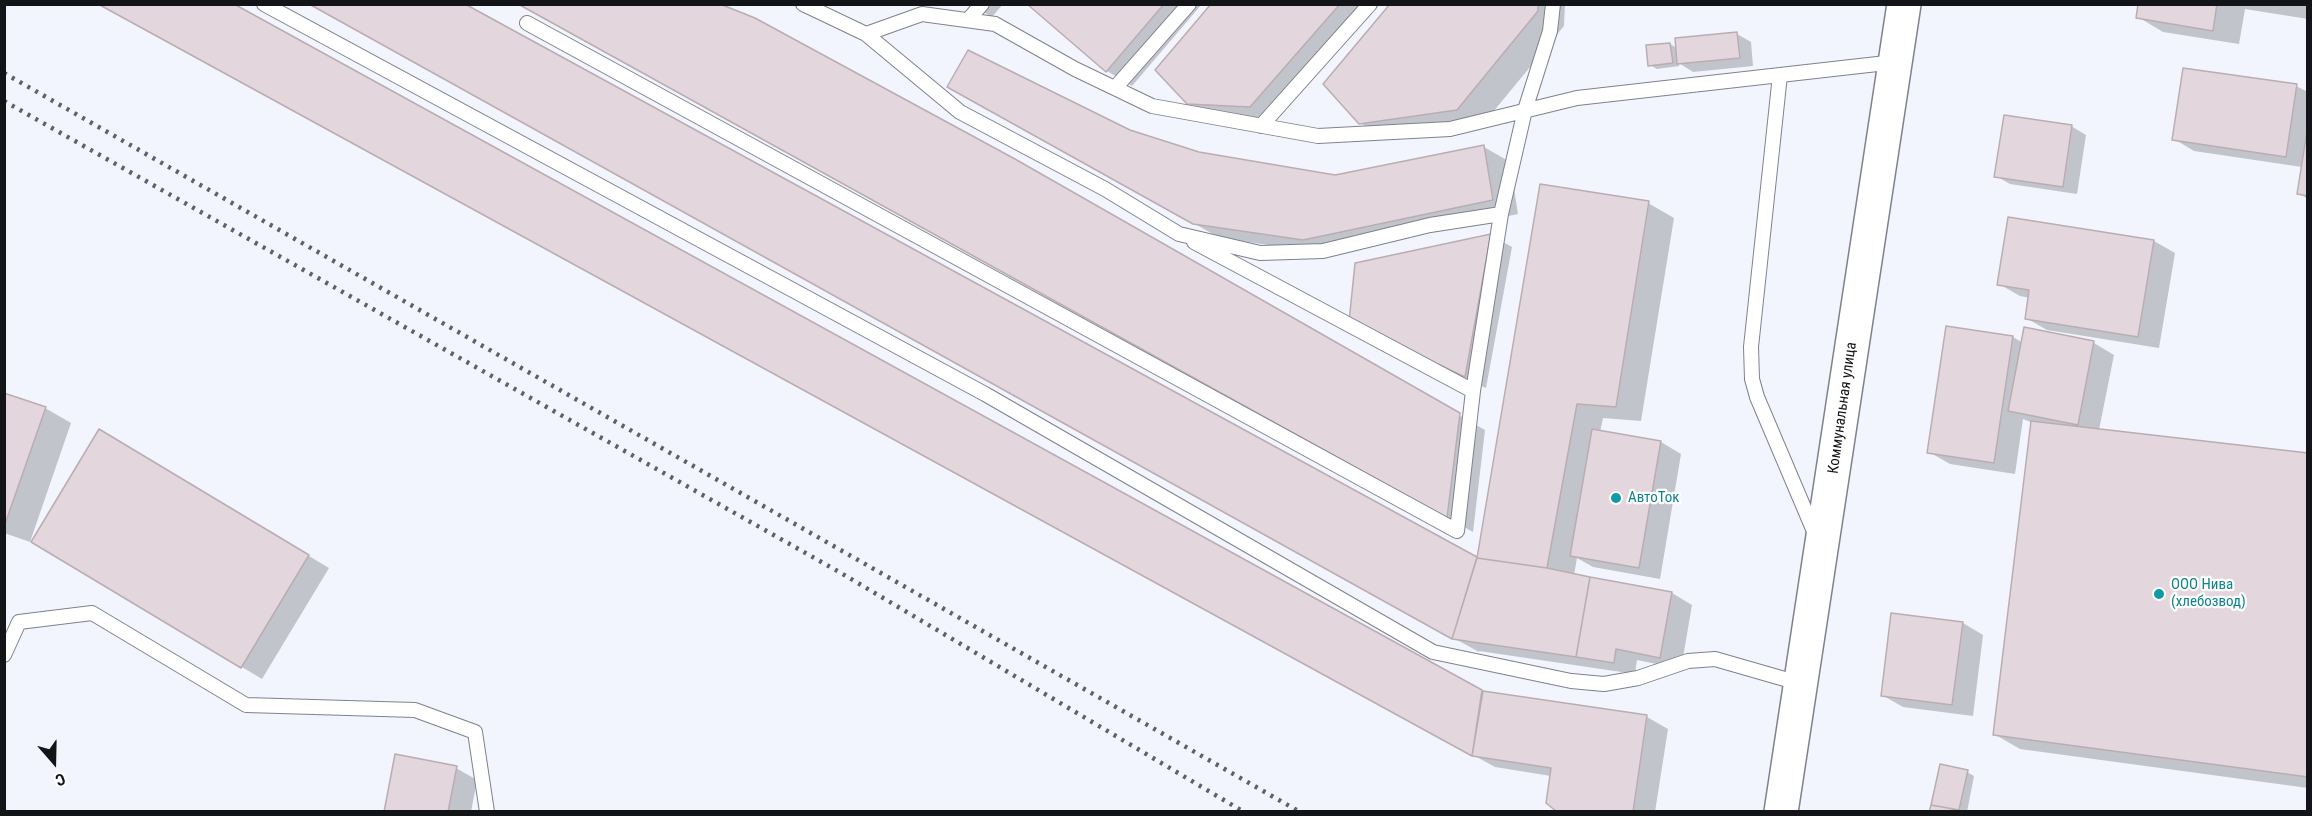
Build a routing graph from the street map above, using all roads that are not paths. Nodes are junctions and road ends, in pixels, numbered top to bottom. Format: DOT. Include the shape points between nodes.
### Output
graph roads {
  1 [pos="264,4"];
  2 [pos="803,4"];
  3 [pos="982,4"];
  4 [pos="1189,4"];
  5 [pos="1370,4"];
  6 [pos="1553,4"];
  7 [pos="1904,4"];
  8 [pos="920,9"];
  9 [pos="968,20"];
  10 [pos="527,23"];
  11 [pos="866,34"];
  12 [pos="1894,62"];
  13 [pos="1780,75"];
  14 [pos="1115,88"];
  15 [pos="1525,110"];
  16 [pos="1261,126"];
  17 [pos="1501,214"];
  18 [pos="1179,234"];
  19 [pos="1473,392"];
  20 [pos="1822,549"];
  21 [pos="4,655"];
  22 [pos="1802,684"];
  23 [pos="487,812"];
  24 [pos="1781,812"];
  1 -- 22 [label="lane" via="985,394 1433,652 1571,681 1604,684 1638,678 1688,661 1715,658"];
  2 -- 11 [label="lane"];
  3 -- 9 [label="lane"];
  4 -- 14 [label="lane"];
  5 -- 16 [label="lane"];
  6 -- 15 [label="lane" via="1550,31"];
  7 -- 12 [label="street, Коммунальная улица"];
  8 -- 9 [label="lane"];
  8 -- 11 [label="lane"];
  9 -- 14 [label="lane" via="995,24"];
  10 -- 19 [label="lane" via="1457,531"];
  11 -- 18 [label="lane" via="960,112 1105,189"];
  12 -- 13 [label="lane"];
  12 -- 20 [label="street, Коммунальная улица"];
  13 -- 15 [label="lane" via="1577,98"];
  13 -- 20 [label="lane" via="1750,347 1752,379"];
  14 -- 16 [label="lane" via="1152,106"];
  15 -- 16 [label="lane" via="1450,129 1318,136"];
  15 -- 17 [label="lane"];
  17 -- 18 [label="lane" via="1430,225 1323,251 1260,252"];
  17 -- 19 [label="lane"];
  18 -- 19 [label="lane"];
  20 -- 22 [label="street, Коммунальная улица"];
  21 -- 23 [label="lane" via="19,622 92,613 246,705 415,710 475,732"];
  22 -- 24 [label="street, Коммунальная улица"];
}
